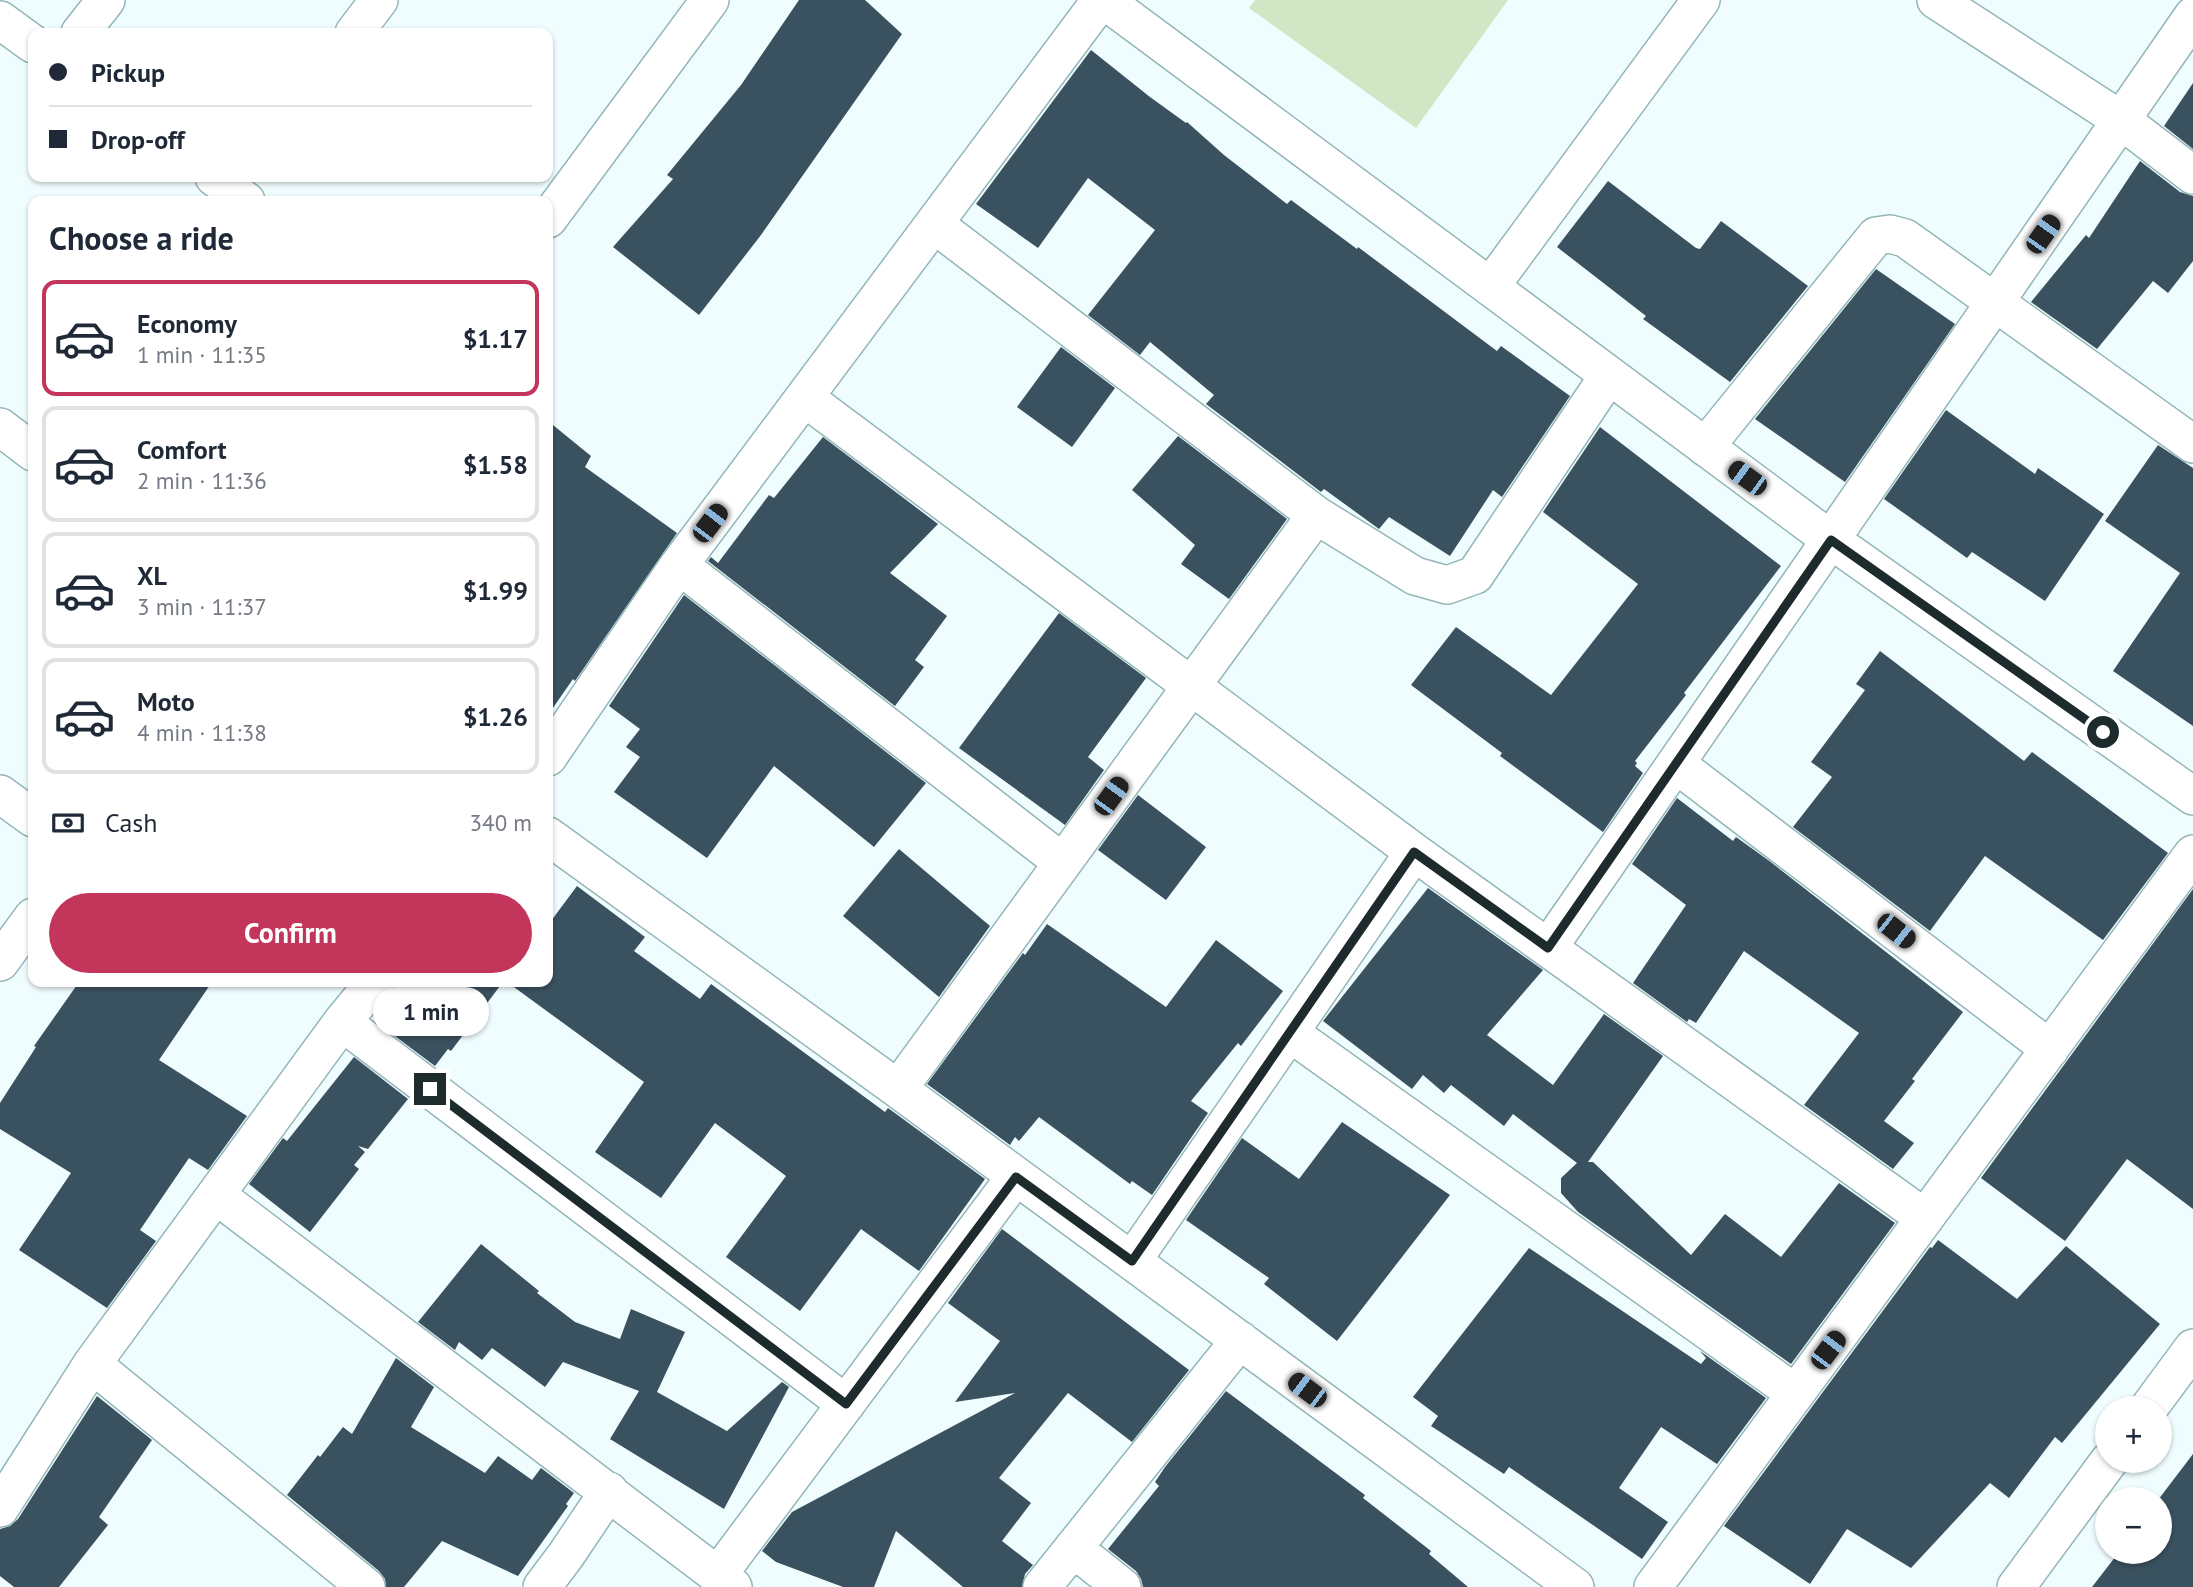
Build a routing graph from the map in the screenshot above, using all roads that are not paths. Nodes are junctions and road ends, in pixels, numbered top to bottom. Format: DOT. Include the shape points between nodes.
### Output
graph roads {
  1 [pos="106,0"];
  2 [pos="379,0"];
  3 [pos="710,0"];
  4 [pos="1103,0"];
  5 [pos="1701,0"];
  6 [pos="1936,0"];
  7 [pos="2193,16"];
  8 [pos="0,20"];
  9 [pos="84,28"];
  10 [pos="358,28"];
  11 [pos="28,40"];
  12 [pos="2121,120"];
  13 [pos="2193,175"];
  14 [pos="553,212"];
  15 [pos="934,224"];
  16 [pos="1490,287"];
  17 [pos="1996,302"];
  18 [pos="1609,375"];
  19 [pos="805,398"];
  20 [pos="0,427"];
  21 [pos="2193,444"];
  22 [pos="1705,447"];
  23 [pos="28,448"];
  24 [pos="1316,515"];
  25 [pos="1831,540"];
  26 [pos="679,565"];
  27 [pos="1192,686"];
  28 [pos="553,750"];
  29 [pos="1676,764"];
  30 [pos="0,794"];
  31 [pos="2193,796"];
  32 [pos="28,814"];
  33 [pos="553,840"];
  34 [pos="1414,852"];
  35 [pos="2193,854"];
  36 [pos="1062,863"];
  37 [pos="28,924"];
  38 [pos="1548,948"];
  39 [pos="0,962"];
  40 [pos="371,987"];
  41 [pos="342,1022"];
  42 [pos="1290,1033"];
  43 [pos="2050,1049"];
  44 [pos="898,1089"];
  45 [pos="1016,1177"];
  46 [pos="216,1195"];
  47 [pos="1925,1218"];
  48 [pos="1132,1261"];
  49 [pos="1240,1340"];
  50 [pos="2193,1348"];
  51 [pos="92,1364"];
  52 [pos="1796,1393"];
  53 [pos="2158,1396"];
  54 [pos="846,1404"];
  55 [pos="2100,1473"];
  56 [pos="609,1491"];
  57 [pos="0,1508"];
  58 [pos="1073,1548"];
  59 [pos="726,1581"];
  60 [pos="366,1587"];
  61 [pos="541,1587"];
  62 [pos="1042,1587"];
  63 [pos="1122,1587"];
  64 [pos="1575,1587"];
  65 [pos="1653,1587"];
  66 [pos="2016,1587"];
  1 -- 9 [label="street"];
  2 -- 10 [label="street"];
  3 -- 14 [label="street"];
  4 -- 15 [label="street"];
  4 -- 16 [label="street"];
  5 -- 16 [label="street"];
  6 -- 12 [label="street"];
  7 -- 12 [label="street"];
  8 -- 11 [label="street"];
  12 -- 13 [label="street"];
  12 -- 17 [label="street"];
  15 -- 19 [label="street"];
  15 -- 24 [label="street"];
  16 -- 18 [label="street"];
  17 -- 21 [label="street"];
  17 -- 22 [label="street" via="1905,238 1876,236"];
  17 -- 25 [label="street"];
  18 -- 22 [label="street"];
  18 -- 24 [label="street" via="1475,575 1447,585 1415,576"];
  19 -- 26 [label="street"];
  19 -- 27 [label="street"];
  20 -- 23 [label="street"];
  22 -- 25 [label="street"];
  24 -- 27 [label="street"];
  25 -- 29 [label="street"];
  25 -- 31 [label="street"];
  26 -- 28 [label="street"];
  26 -- 36 [label="street"];
  27 -- 34 [label="street"];
  27 -- 36 [label="street"];
  29 -- 38 [label="street"];
  29 -- 43 [label="street"];
  30 -- 32 [label="street"];
  33 -- 44 [label="street"];
  34 -- 38 [label="street"];
  34 -- 42 [label="street"];
  35 -- 43 [label="street"];
  36 -- 44 [label="street"];
  37 -- 39 [label="street"];
  38 -- 47 [label="street"];
  40 -- 41 [label="street"];
  41 -- 46 [label="street"];
  41 -- 54 [label="street"];
  42 -- 48 [label="street"];
  42 -- 52 [label="street"];
  43 -- 47 [label="street"];
  44 -- 45 [label="street"];
  45 -- 48 [label="street"];
  45 -- 54 [label="street"];
  46 -- 51 [label="street"];
  46 -- 56 [label="street"];
  47 -- 52 [label="street"];
  48 -- 49 [label="street"];
  49 -- 58 [label="street"];
  49 -- 64 [label="street"];
  50 -- 53 [label="street"];
  51 -- 57 [label="street"];
  51 -- 60 [label="street"];
  52 -- 65 [label="street"];
  54 -- 59 [label="street"];
  55 -- 66 [label="street"];
  56 -- 59 [label="street"];
  56 -- 61 [label="street"];
  58 -- 62 [label="street"];
  58 -- 63 [label="street"];
}
